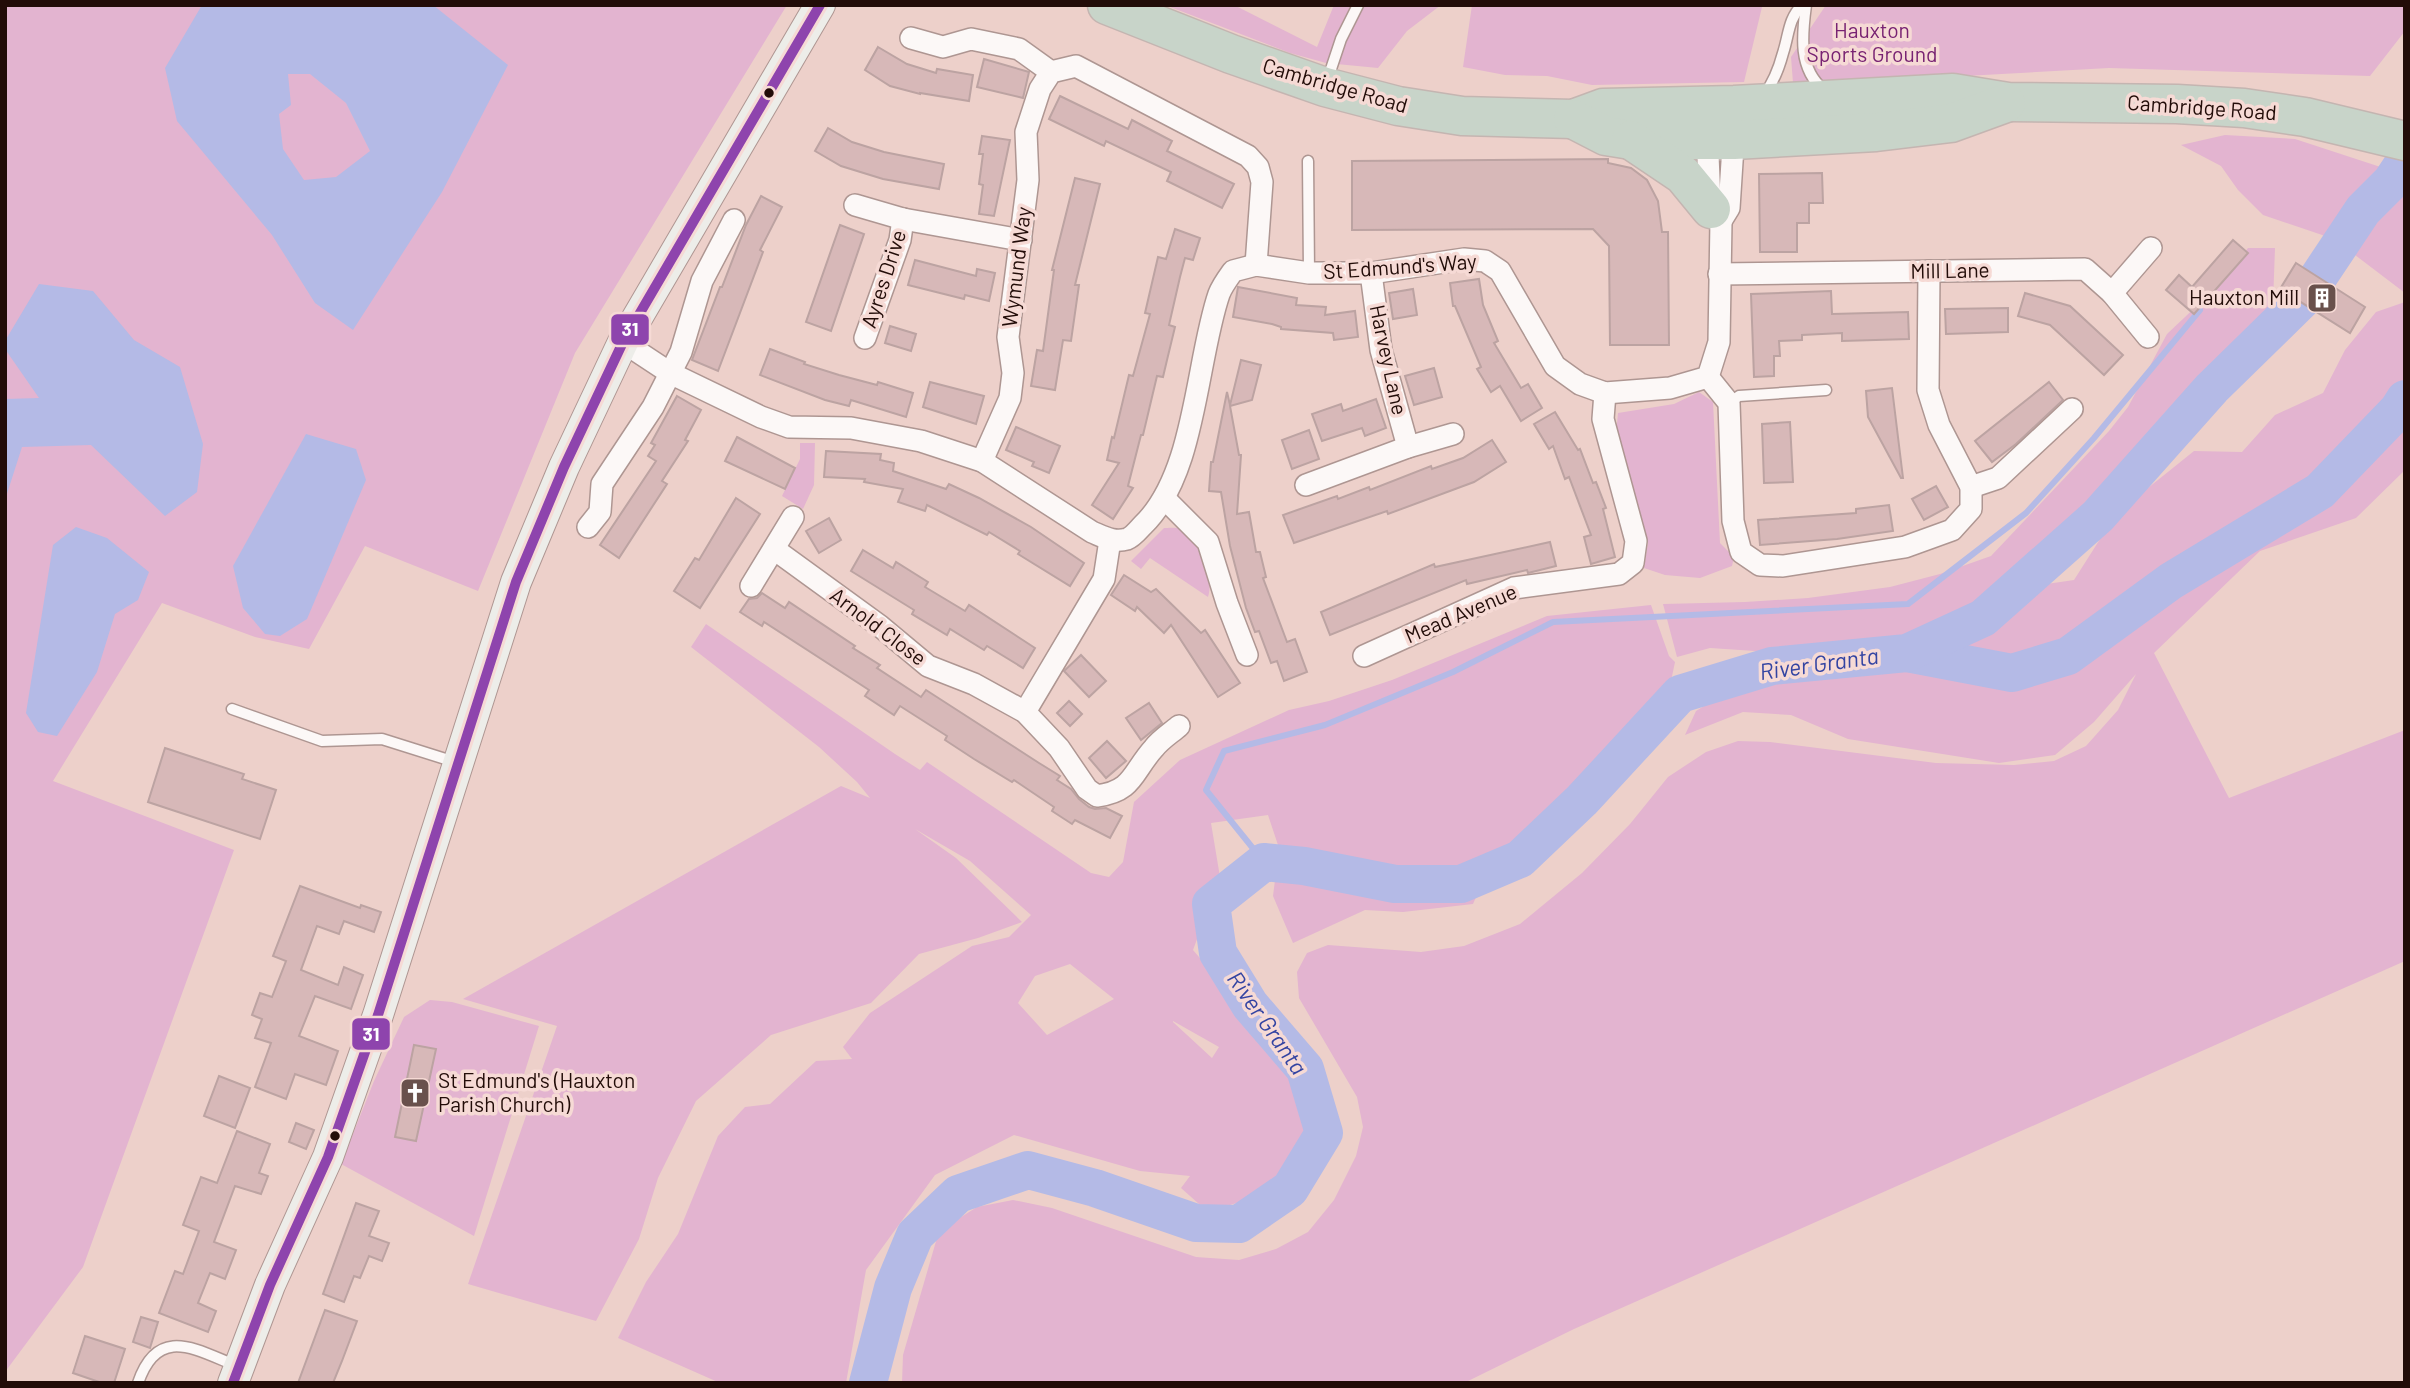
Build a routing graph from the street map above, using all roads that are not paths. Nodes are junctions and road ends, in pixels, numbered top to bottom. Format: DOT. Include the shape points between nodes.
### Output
graph roads {
  1 [pos="820,5"];
  2 [pos="1107,5"];
  3 [pos="1357,5"];
  4 [pos="1804,5"];
  5 [pos="911,37"];
  6 [pos="1051,72"];
  7 [pos="1325,87"];
  8 [pos="1837,100"];
  9 [pos="2008,102"];
  10 [pos="1573,119"];
  11 [pos="1728,119"];
  12 [pos="1631,140"];
  13 [pos="2400,140"];
  14 [pos="1308,161"];
  15 [pos="855,205"];
  16 [pos="1716,215"];
  17 [pos="903,219"];
  18 [pos="734,220"];
  19 [pos="1021,240"];
  20 [pos="2151,248"];
  21 [pos="1256,265"];
  22 [pos="1929,271"];
  23 [pos="1309,273"];
  24 [pos="1371,273"];
  25 [pos="1719,274"];
  26 [pos="2112,293"];
  27 [pos="2148,337"];
  28 [pos="865,338"];
  29 [pos="622,342"];
  30 [pos="670,373"];
  31 [pos="1708,377"];
  32 [pos="1826,390"];
  33 [pos="1605,393"];
  34 [pos="1729,403"];
  35 [pos="2072,409"];
  36 [pos="1453,434"];
  37 [pos="1408,447"];
  38 [pos="982,461"];
  39 [pos="1306,485"];
  40 [pos="1971,487"];
  41 [pos="1164,498"];
  42 [pos="793,517"];
  43 [pos="589,527"];
  44 [pos="1110,540"];
  45 [pos="774,549"];
  46 [pos="751,586"];
  47 [pos="1247,655"];
  48 [pos="1364,656"];
  49 [pos="232,709"];
  50 [pos="1025,712"];
  51 [pos="1179,726"];
  52 [pos="458,763"];
  53 [pos="236,1375"];
  54 [pos="138,1383"];
  1 -- 29 [label="street"];
  2 -- 7 [label="highway, Cambridge Road"];
  3 -- 7 [label="lane"];
  4 -- 8 [label="lane" via="1802,44 1807,66 1820,87"];
  4 -- 11 [label="lane" via="1793,15 1773,80"];
  5 -- 6 [label="street" via="943,47 971,39 1019,49"];
  6 -- 19 [label="street, Wymund Way" via="1040,89 1026,132 1028,180"];
  6 -- 21 [label="street" via="1076,66 1248,156 1258,167 1262,182"];
  7 -- 10 [label="highway, Cambridge Road" via="1462,116"];
  8 -- 9 [label="highway, Cambridge Road" via="1953,93"];
  8 -- 11 [label="highway, Cambridge Road"];
  9 -- 11 [label="highway, Cambridge Road" via="1951,123 1876,132"];
  9 -- 13 [label="highway, Cambridge Road" via="2244,108"];
  10 -- 11 [label="highway, Cambridge Road" via="1603,108"];
  10 -- 12 [label="highway, Cambridge Road" via="1606,136"];
  11 -- 12 [label="highway, Cambridge Road"];
  11 -- 16 [label="street" via="1729,208"];
  12 -- 16 [label="highway" via="1683,175"];
  14 -- 23 [label="lane"];
  15 -- 17 [label="street, Ayres Drive"];
  16 -- 25 [label="street"];
  17 -- 19 [label="street, Ayres Drive"];
  17 -- 28 [label="street, Ayres Drive" via="900,240"];
  18 -- 30 [label="street" via="702,281"];
  19 -- 38 [label="street, Wymund Way" via="1010,301 1010,398"];
  20 -- 26 [label="street"];
  21 -- 23 [label="street, St Edmund's Way"];
  21 -- 41 [label="street" via="1233,271 1220,292 1190,425"];
  22 -- 25 [label="street, Mill Lane"];
  22 -- 26 [label="street, Mill Lane" via="2085,269"];
  22 -- 40 [label="street" via="1928,390 1939,425"];
  23 -- 24 [label="street, St Edmund's Way"];
  24 -- 33 [label="street, St Edmund's Way" via="1464,259 1485,261 1500,271 1555,366 1580,384"];
  24 -- 37 [label="street, Harvey Lane" via="1381,351"];
  25 -- 31 [label="street" via="1719,342"];
  26 -- 27 [label="street, Mill Lane"];
  29 -- 30 [label="street"];
  29 -- 52 [label="street" via="516,582"];
  30 -- 38 [label="street" via="789,426 863,430 921,441"];
  30 -- 43 [label="street" via="602,484 600,512"];
  31 -- 33 [label="street, St Edmund's Way" via="1670,388"];
  31 -- 34 [label="street"];
  32 -- 34 [label="lane" via="1740,396"];
  33 -- 48 [label="street, Mead Avenue" via="1603,419 1636,541 1633,563 1619,574 1514,588"];
  34 -- 40 [label="street" via="1733,521 1741,552 1760,565 1783,566 1905,547 1952,530 1971,509"];
  35 -- 40 [label="street" via="1998,478"];
  36 -- 37 [label="street"];
  37 -- 39 [label="street"];
  38 -- 44 [label="street"];
  41 -- 44 [label="street" via="1129,538"];
  41 -- 47 [label="street" via="1208,542"];
  42 -- 45 [label="street"];
  44 -- 50 [label="street" via="1104,579"];
  45 -- 46 [label="street"];
  45 -- 50 [label="street, Arnold Close" via="928,666"];
  49 -- 52 [label="lane" via="322,741 382,739"];
  50 -- 51 [label="street, Arnold Close" via="1097,796 1125,787 1154,747"];
  52 -- 53 [label="street" via="328,1157 270,1285"];
  53 -- 54 [label="lane" via="185,1346 173,1345 151,1357"];
}
